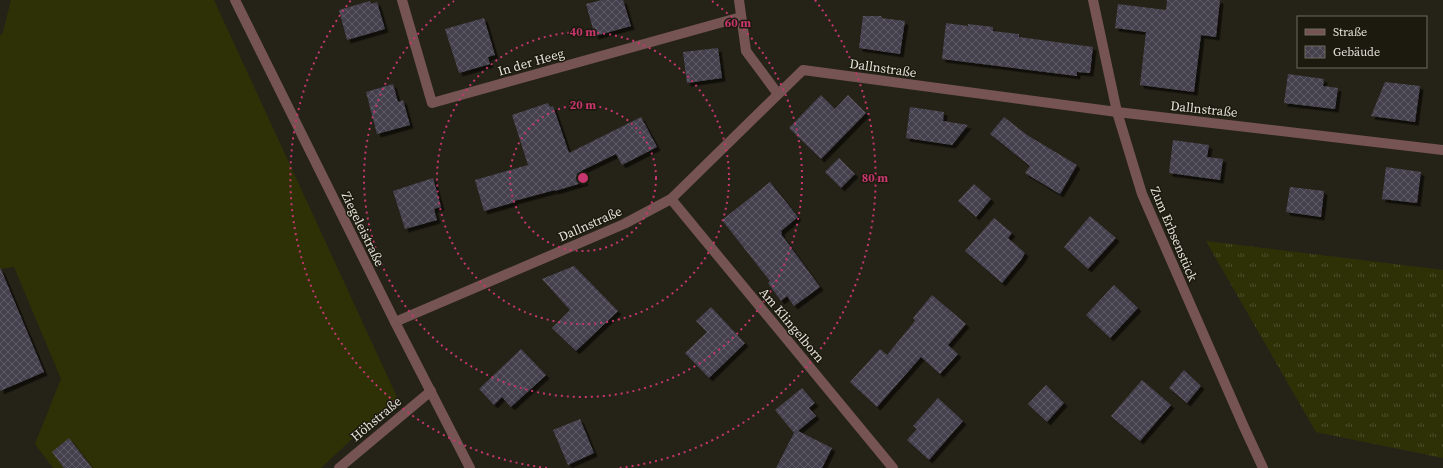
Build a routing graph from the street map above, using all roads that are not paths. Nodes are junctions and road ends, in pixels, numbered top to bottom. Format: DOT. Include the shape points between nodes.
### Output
graph roads {
  1 [pos="235,0"];
  2 [pos="402,0"];
  3 [pos="739,0"];
  4 [pos="1093,0"];
  5 [pos="741,16"];
  6 [pos="778,94"];
  7 [pos="1117,112"];
  8 [pos="1443,150"];
  9 [pos="671,199"];
  10 [pos="395,322"];
  11 [pos="431,391"];
  12 [pos="339,468"];
  13 [pos="470,468"];
  14 [pos="893,468"];
  15 [pos="1263,468"];
  1 -- 10 [label="street, Ziegeleistraße"];
  2 -- 5 [label="street, In der Heeg" via="432,103"];
  3 -- 5 [label="street"];
  4 -- 7 [label="street, Zum Erbsenstück"];
  5 -- 6 [label="street" via="746,51"];
  6 -- 7 [label="street, Dallnstraße" via="803,70"];
  6 -- 9 [label="street, Dallnstraße"];
  7 -- 8 [label="street, Dallnstraße"];
  7 -- 15 [label="street, Zum Erbsenstück" via="1142,194"];
  9 -- 10 [label="street, Dallnstraße" via="624,224"];
  9 -- 14 [label="street, Am Klingelborn"];
  10 -- 11 [label="street, Ziegeleistraße"];
  11 -- 12 [label="street, Höhstraße"];
  11 -- 13 [label="street, Ziegeleistraße"];
}
